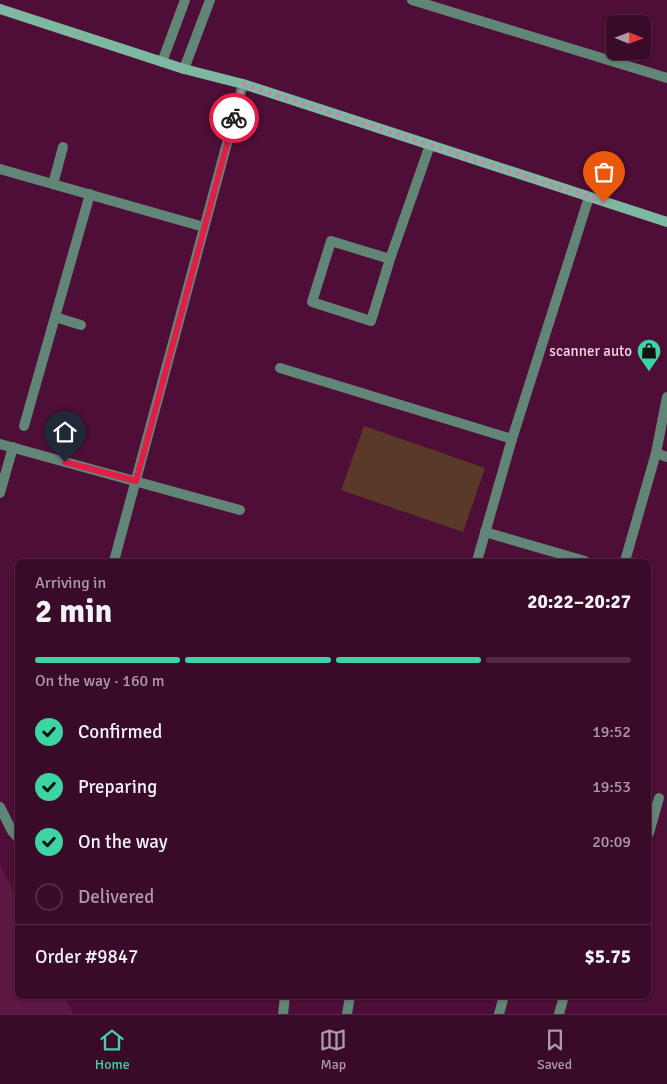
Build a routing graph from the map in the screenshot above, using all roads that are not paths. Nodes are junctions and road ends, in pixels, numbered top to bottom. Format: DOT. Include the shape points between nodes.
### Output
graph roads {
  1 [pos="185,0"];
  2 [pos="210,0"];
  3 [pos="412,0"];
  4 [pos="0,9"];
  5 [pos="162,62"];
  6 [pos="184,69"];
  7 [pos="667,78"];
  8 [pos="243,84"];
  9 [pos="430,145"];
  10 [pos="63,147"];
  11 [pos="0,169"];
  12 [pos="53,184"];
  13 [pos="90,194"];
  14 [pos="588,197"];
  15 [pos="667,222"];
  16 [pos="204,227"];
  17 [pos="390,259"];
  18 [pos="54,317"];
  19 [pos="81,325"];
  20 [pos="280,368"];
  21 [pos="667,397"];
  22 [pos="24,426"];
  23 [pos="512,438"];
  24 [pos="0,444"];
  25 [pos="13,448"];
  26 [pos="656,453"];
  27 [pos="667,456"];
  28 [pos="136,481"];
  29 [pos="0,493"];
  30 [pos="240,510"];
  31 [pos="485,532"];
  32 [pos="115,559"];
  33 [pos="478,559"];
  34 [pos="578,559"];
  35 [pos="626,559"];
  36 [pos="659,798"];
  37 [pos="0,807"];
  38 [pos="651,826"];
  39 [pos="15,835"];
  40 [pos="285,999"];
  41 [pos="350,999"];
  42 [pos="503,999"];
  43 [pos="563,999"];
  44 [pos="283,1014"];
  45 [pos="347,1014"];
  46 [pos="499,1014"];
  47 [pos="559,1014"];
  1 -- 5 [label="street"];
  2 -- 6 [label="street"];
  3 -- 7 [label="street"];
  4 -- 5 [label="main road"];
  5 -- 6 [label="main road"];
  6 -- 8 [label="main road"];
  8 -- 9 [label="main road"];
  8 -- 16 [label="street"];
  9 -- 14 [label="main road"];
  9 -- 17 [label="street"];
  10 -- 12 [label="street"];
  11 -- 12 [label="street"];
  12 -- 13 [label="street"];
  13 -- 16 [label="street"];
  13 -- 18 [label="street"];
  14 -- 15 [label="main road"];
  14 -- 23 [label="street"];
  16 -- 28 [label="street"];
  17 -- 17 [label="street" via="371,321 312,302 331,241"];
  18 -- 19 [label="street"];
  18 -- 22 [label="street"];
  20 -- 23 [label="street"];
  21 -- 26 [label="street"];
  23 -- 31 [label="street"];
  24 -- 25 [label="street"];
  25 -- 28 [label="street"];
  25 -- 29 [label="street"];
  26 -- 27 [label="street"];
  26 -- 35 [label="street"];
  28 -- 30 [label="street"];
  28 -- 32 [label="street"];
  31 -- 33 [label="street"];
  31 -- 34 [label="street"];
  36 -- 38 [label="street"];
  37 -- 39 [label="street"];
  40 -- 44 [label="street"];
  41 -- 45 [label="street"];
  42 -- 46 [label="street"];
  43 -- 47 [label="street"];
}
